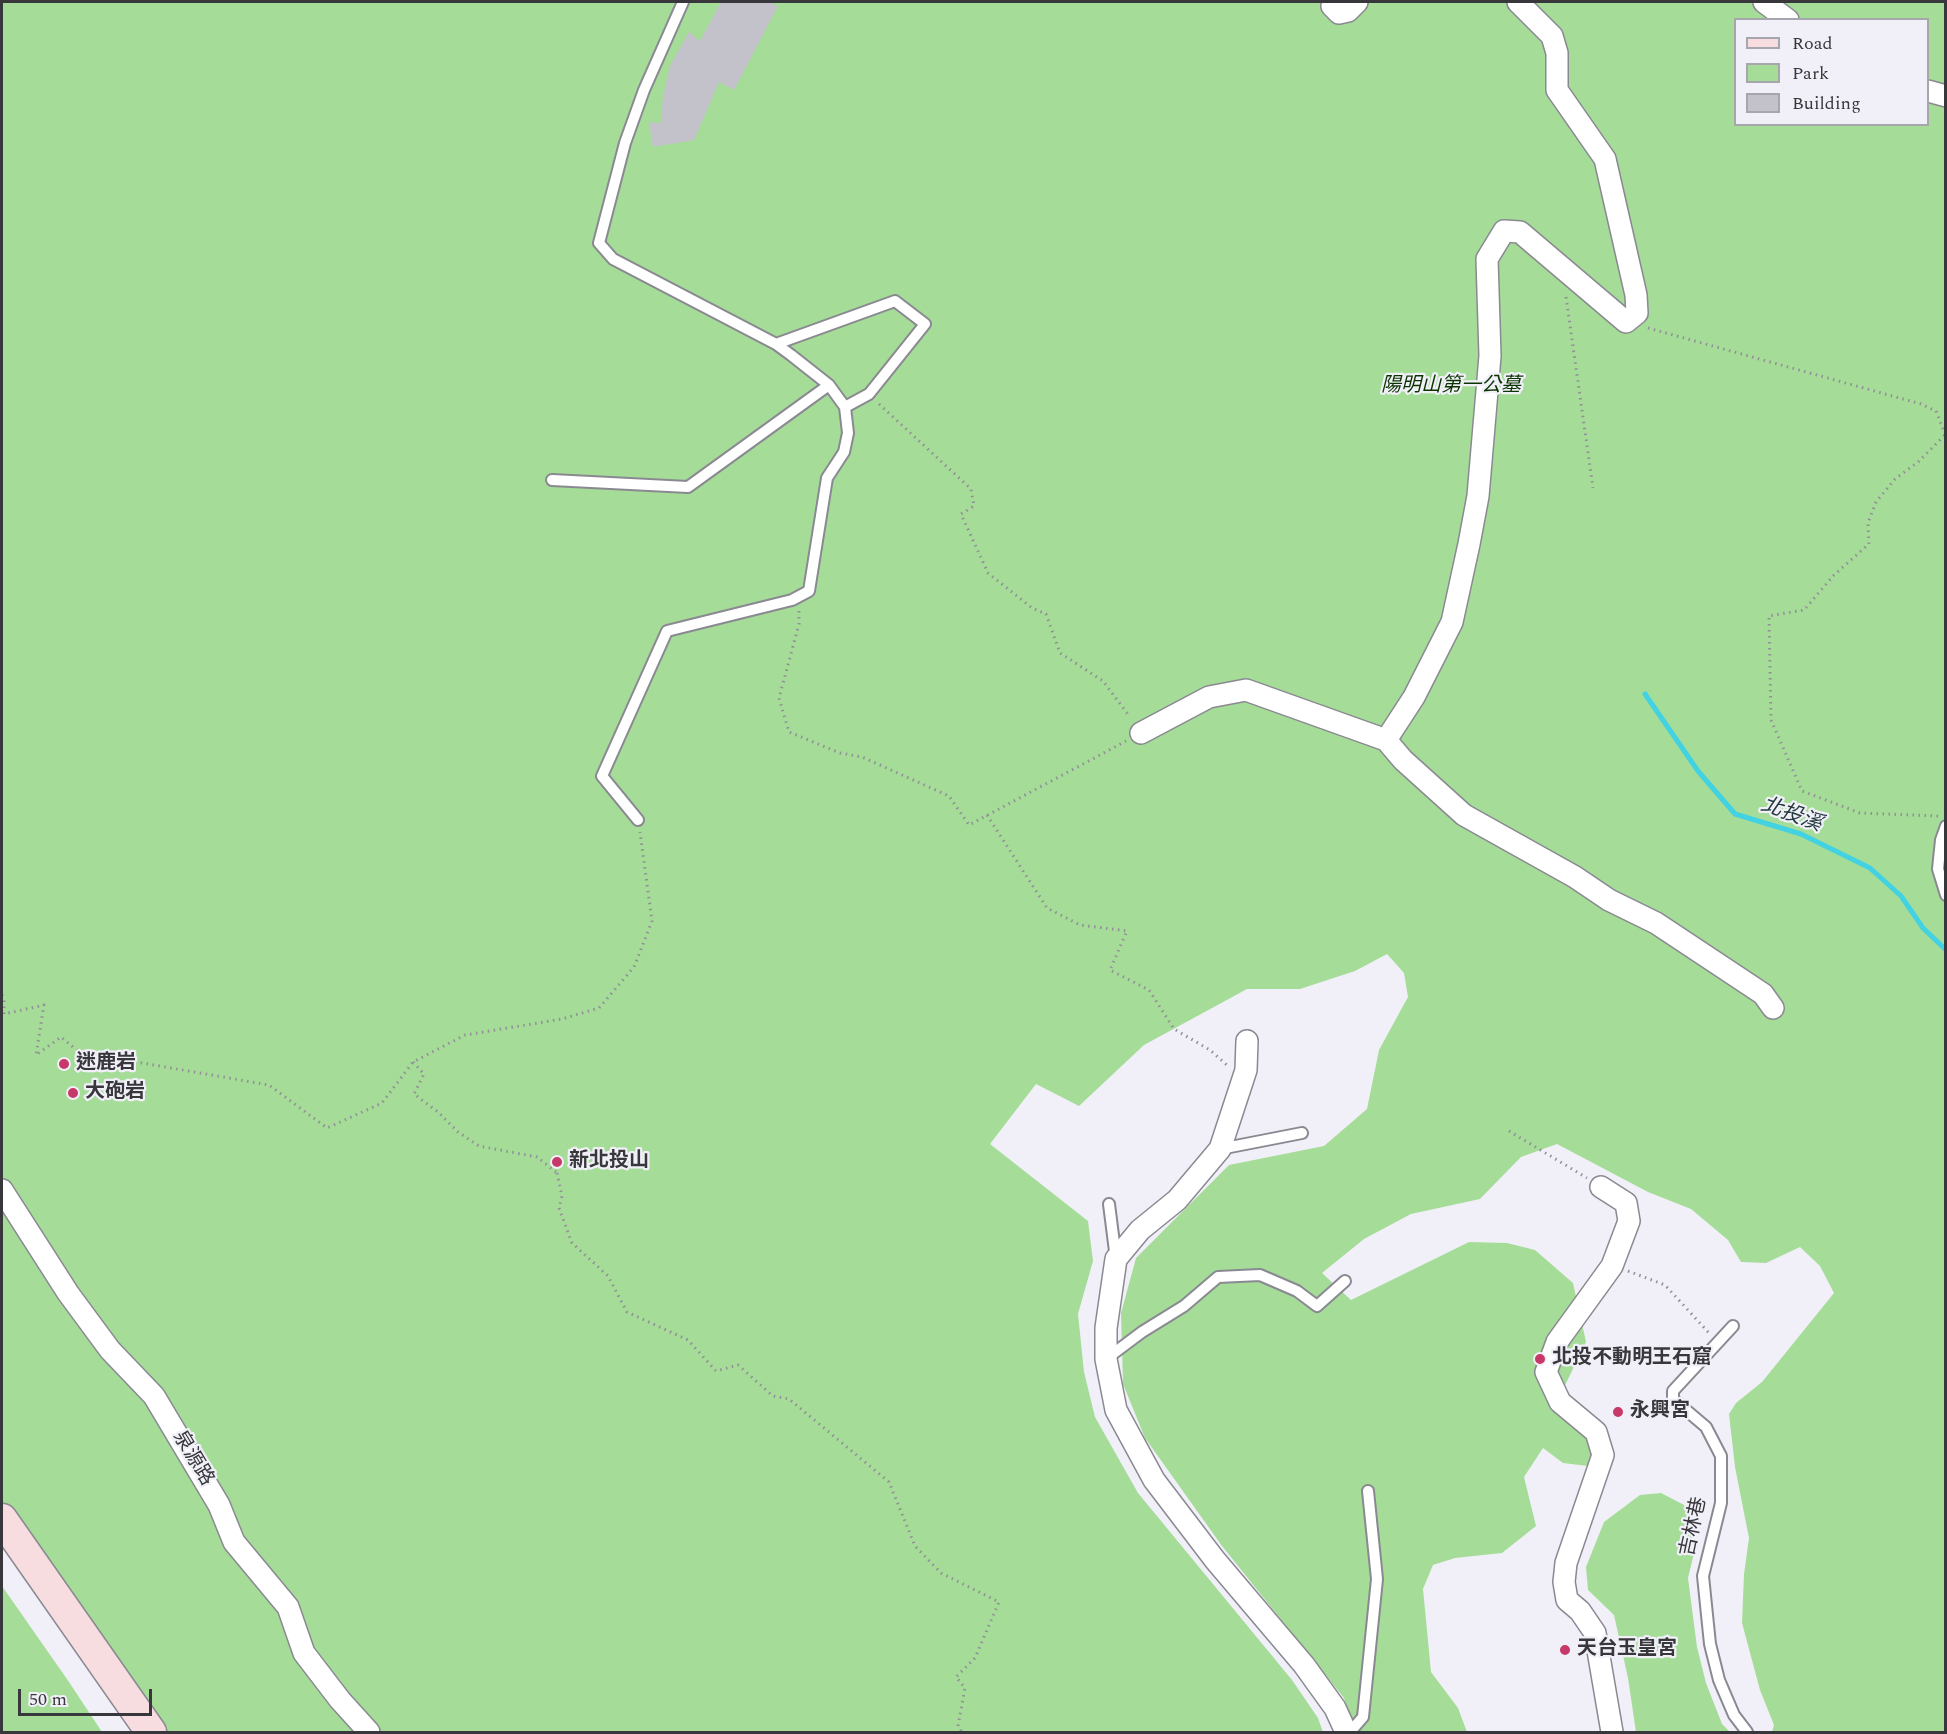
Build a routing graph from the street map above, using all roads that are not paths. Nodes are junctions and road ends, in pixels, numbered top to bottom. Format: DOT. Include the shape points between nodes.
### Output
graph roads {
  1 [pos="683,2"];
  2 [pos="1333,2"];
  3 [pos="1357,2"];
  4 [pos="1518,2"];
  5 [pos="1764,2"];
  6 [pos="1785,18"];
  7 [pos="1929,91"];
  8 [pos="1946,96"];
  9 [pos="776,344"];
  10 [pos="829,385"];
  11 [pos="845,407"];
  12 [pos="552,480"];
  13 [pos="1142,733"];
  14 [pos="1386,740"];
  15 [pos="638,820"];
  16 [pos="1946,826"];
  17 [pos="1946,895"];
  18 [pos="1773,1008"];
  19 [pos="1247,1041"];
  20 [pos="1302,1133"];
  21 [pos="1220,1149"];
  22 [pos="1601,1187"];
  23 [pos="2,1190"];
  24 [pos="1109,1204"];
  25 [pos="1116,1259"];
  26 [pos="1345,1281"];
  27 [pos="1733,1326"];
  28 [pos="1106,1359"];
  29 [pos="1368,1491"];
  30 [pos="2,1519"];
  31 [pos="151,1732"];
  32 [pos="369,1732"];
  33 [pos="1348,1732"];
  34 [pos="1612,1732"];
  35 [pos="1747,1732"];
  1 -- 9 [label="lane" via="625,143 599,243 613,259"];
  2 -- 3 [label="street" via="1339,13"];
  4 -- 14 [label="street" via="1552,36 1557,54 1557,90 1605,159 1637,313 1626,322 1520,232 1504,231 1487,259 1490,356 1478,496 1469,544 1452,622 1414,697"];
  5 -- 6 [label="street"];
  7 -- 8 [label="street"];
  9 -- 10 [label="lane"];
  9 -- 11 [label="lane" via="895,301 925,324 869,394"];
  10 -- 11 [label="lane"];
  10 -- 12 [label="lane" via="688,487"];
  11 -- 15 [label="lane" via="848,433 844,452 827,478 809,591 667,631 602,776"];
  13 -- 14 [label="street" via="1209,697 1246,690"];
  14 -- 18 [label="street" via="1464,815 1656,923 1763,994"];
  16 -- 17 [label="lane" via="1938,868"];
  19 -- 21 [label="street" via="1246,1070"];
  20 -- 21 [label="lane"];
  21 -- 25 [label="street" via="1177,1200 1140,1230"];
  22 -- 34 [label="street" via="1626,1203 1629,1221 1612,1266 1557,1342 1546,1372 1560,1402 1596,1432 1603,1455 1566,1563 1564,1582 1567,1600 1580,1611 1594,1633"];
  23 -- 32 [label="street, 泉源路" via="110,1350 154,1396 219,1505 234,1542 288,1607 304,1653"];
  24 -- 25 [label="lane"];
  25 -- 28 [label="street" via="1106,1328"];
  26 -- 28 [label="lane" via="1317,1306 1297,1291 1260,1275 1218,1277 1184,1306"];
  27 -- 35 [label="lane, 吉林巷" via="1672,1391 1673,1399 1706,1427 1721,1456 1721,1503 1703,1576 1710,1644 1719,1680 1734,1715"];
  28 -- 33 [label="street" via="1116,1410 1154,1480 1215,1560 1304,1665"];
  29 -- 33 [label="lane" via="1377,1579 1363,1716"];
  30 -- 31 [label="street"];
}
